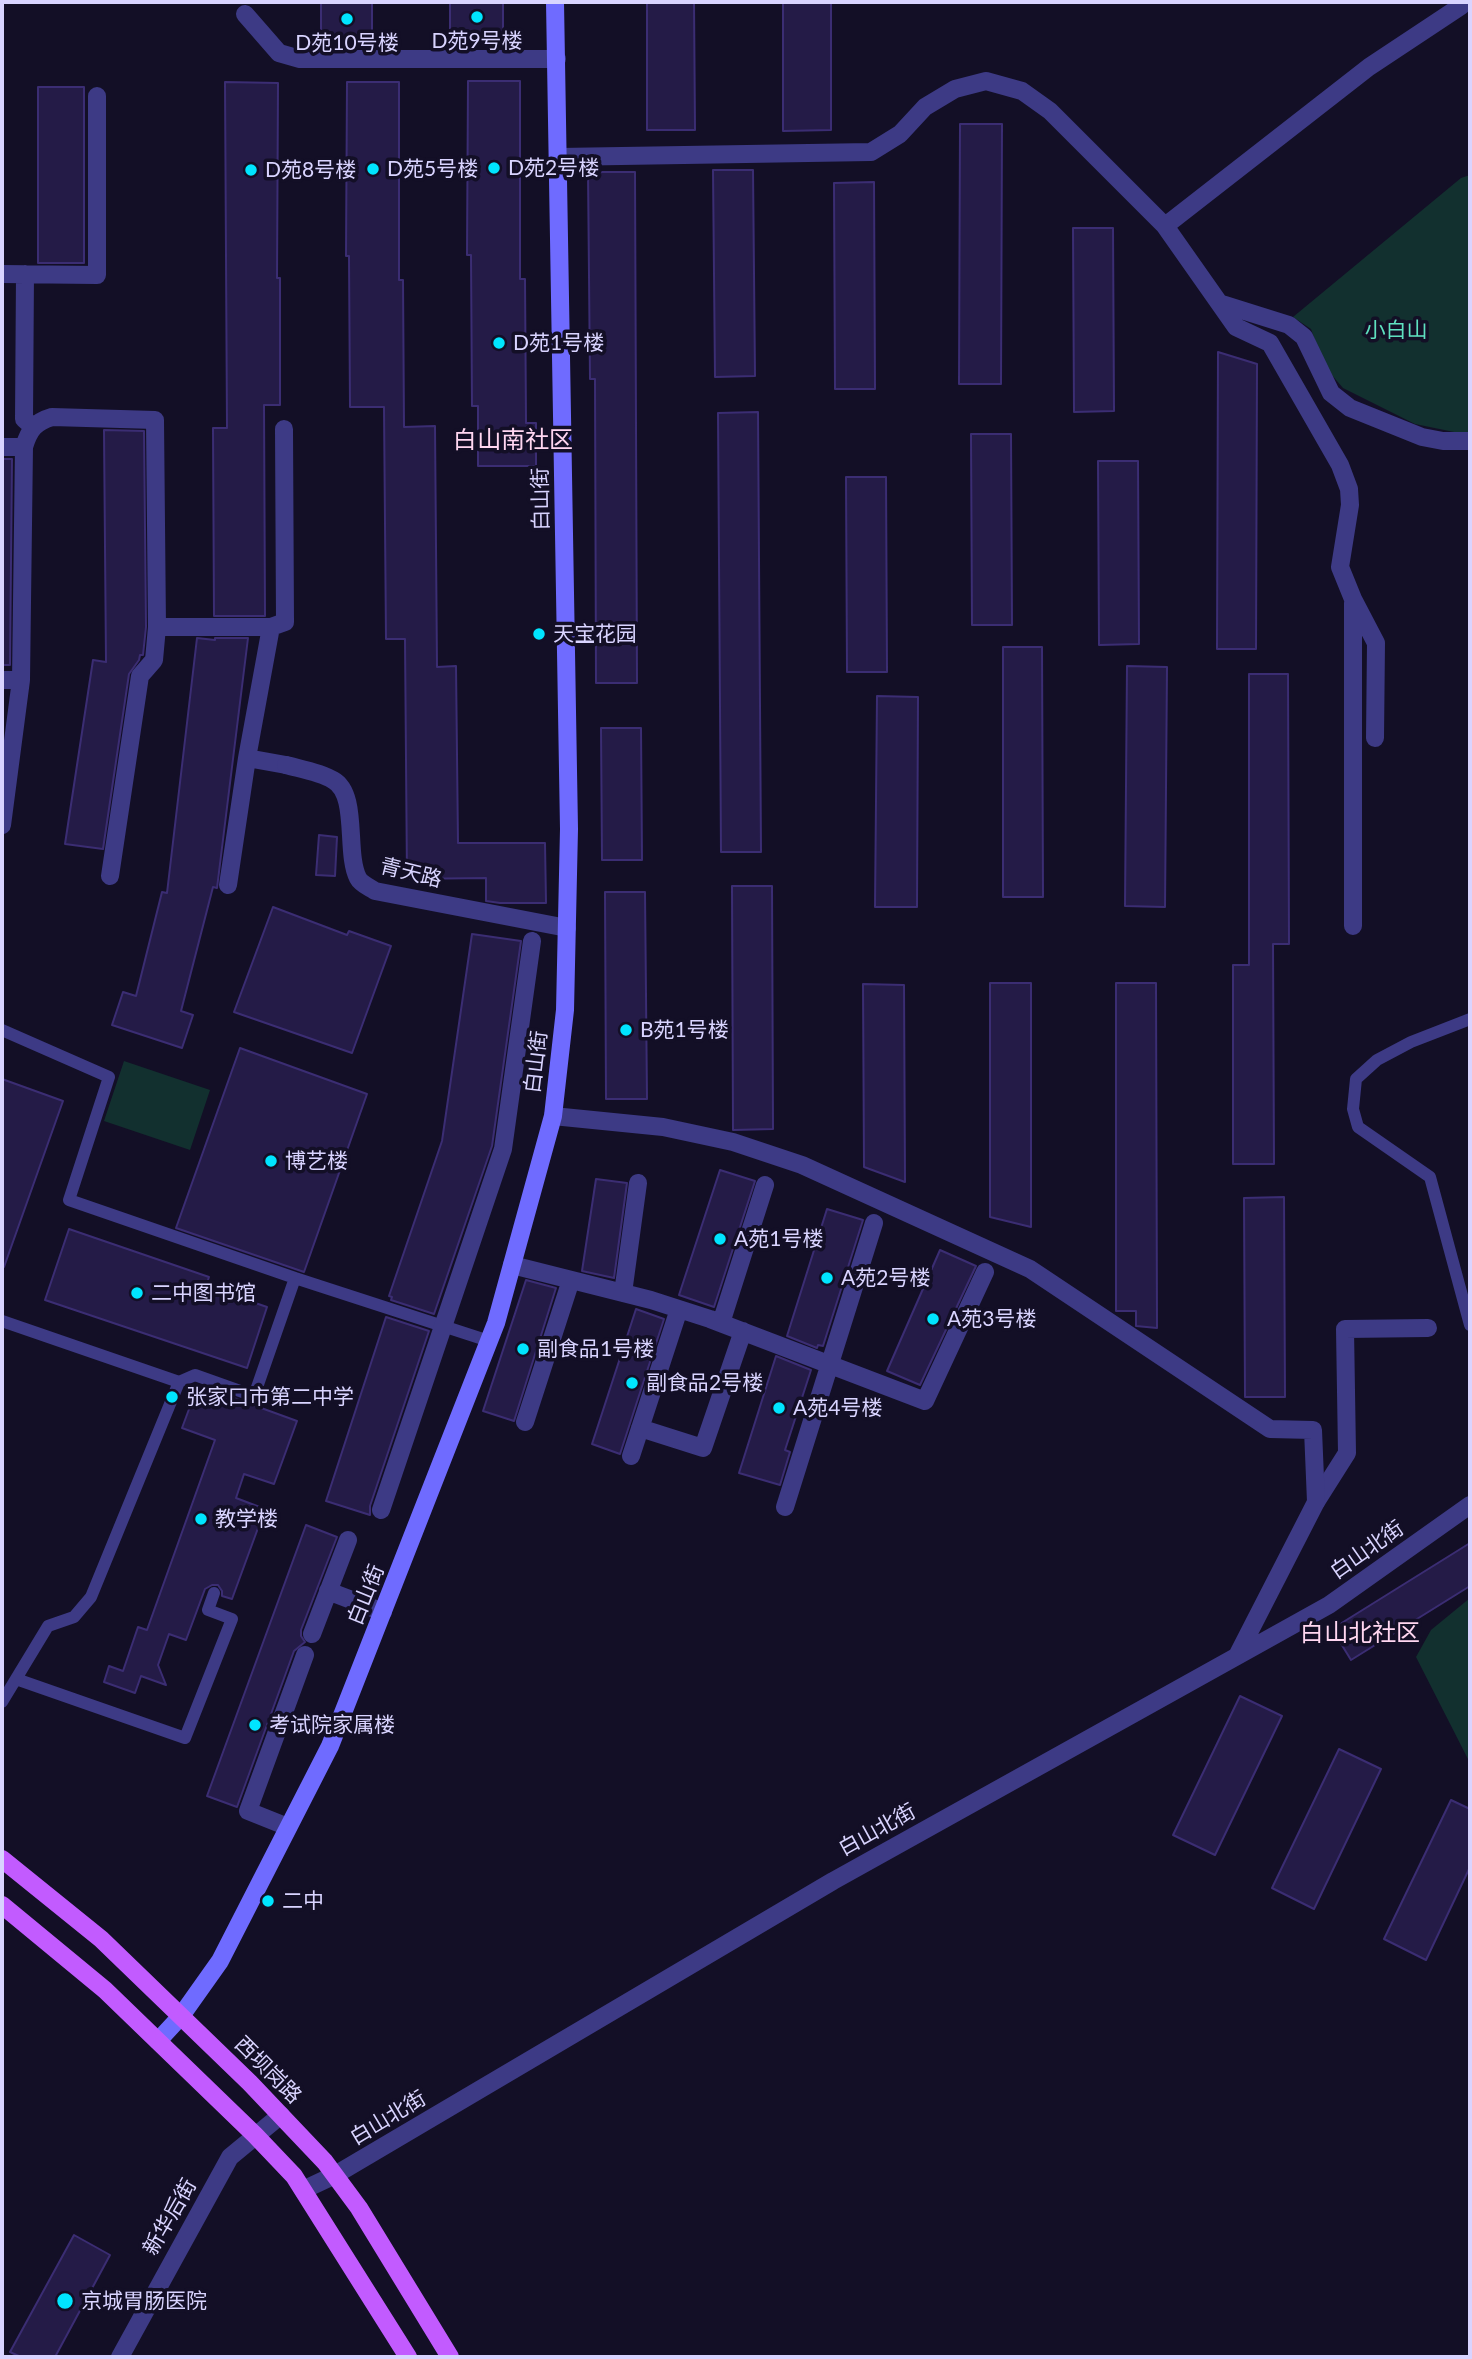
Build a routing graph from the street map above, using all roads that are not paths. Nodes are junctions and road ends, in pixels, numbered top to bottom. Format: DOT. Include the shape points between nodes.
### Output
graph roads {
  1 [pos="555,2"];
  2 [pos="1463,2"];
  3 [pos="245,14"];
  4 [pos="557,59"];
  5 [pos="97,96"];
  6 [pos="559,157"];
  7 [pos="1165,226"];
  8 [pos="2,274"];
  9 [pos="25,274"];
  10 [pos="1219,303"];
  11 [pos="33,428"];
  12 [pos="284,429"];
  13 [pos="1470,440"];
  14 [pos="2,447"];
  15 [pos="24,447"];
  16 [pos="1353,599"];
  17 [pos="157,627"];
  18 [pos="271,627"];
  19 [pos="2,680"];
  20 [pos="21,680"];
  21 [pos="1375,738"];
  22 [pos="247,758"];
  23 [pos="2,825"];
  24 [pos="110,876"];
  25 [pos="228,886"];
  26 [pos="1353,926"];
  27 [pos="567,928"];
  28 [pos="533,941"];
  29 [pos="1470,1019"];
  30 [pos="2,1030"];
  31 [pos="553,1116"];
  32 [pos="638,1183"];
  33 [pos="765,1185"];
  34 [pos="874,1223"];
  35 [pos="512,1265"];
  36 [pos="985,1272"];
  37 [pos="295,1278"];
  38 [pos="571,1280"];
  39 [pos="623,1293"];
  40 [pos="679,1309"];
  41 [pos="2,1321"];
  42 [pos="720,1323"];
  43 [pos="1470,1325"];
  44 [pos="444,1327"];
  45 [pos="1428,1328"];
  46 [pos="743,1331"];
  47 [pos="489,1342"];
  48 [pos="831,1364"];
  49 [pos="178,1382"];
  50 [pos="524,1422"];
  51 [pos="640,1428"];
  52 [pos="631,1456"];
  53 [pos="1316,1502"];
  54 [pos="1470,1505"];
  55 [pos="785,1507"];
  56 [pos="382,1510"];
  57 [pos="348,1540"];
  58 [pos="328,1591"];
  59 [pos="214,1593"];
  60 [pos="383,1612"];
  61 [pos="312,1634"];
  62 [pos="305,1655"];
  63 [pos="1237,1656"];
  64 [pos="16,1679"];
  65 [pos="2,1702"];
  66 [pos="288,1827"];
  67 [pos="2,1859"];
  68 [pos="2,1905"];
  69 [pos="181,2016"];
  70 [pos="158,2041"];
  71 [pos="281,2115"];
  72 [pos="255,2135"];
  73 [pos="335,2175"];
  74 [pos="303,2190"];
  75 [pos="120,2357"];
  76 [pos="408,2357"];
  77 [pos="450,2357"];
  1 -- 4 [label="main road, 白山街"];
  2 -- 7 [label="street" via="1369,67"];
  3 -- 4 [label="street" via="279,53 300,59"];
  4 -- 6 [label="main road, 白山街"];
  5 -- 9 [label="street" via="97,275"];
  6 -- 7 [label="street" via="871,152 900,134 925,107 955,89 986,81 1022,91 1050,111"];
  6 -- 27 [label="main road, 白山街"];
  7 -- 10 [label="street"];
  8 -- 9 [label="street"];
  9 -- 11 [label="street" via="24,419"];
  10 -- 13 [label="street" via="1289,325 1304,337 1331,393 1350,408 1422,437"];
  10 -- 16 [label="street" via="1236,327 1270,343 1340,465 1350,505 1340,567"];
  11 -- 15 [label="street"];
  11 -- 17 [label="street" via="38,421 52,417 155,420"];
  12 -- 18 [label="street" via="285,622"];
  14 -- 15 [label="street"];
  15 -- 20 [label="street"];
  16 -- 21 [label="street" via="1376,643"];
  16 -- 26 [label="street"];
  17 -- 18 [label="street"];
  17 -- 24 [label="street" via="154,660 141,676"];
  18 -- 22 [label="street"];
  19 -- 20 [label="street"];
  20 -- 23 [label="street"];
  22 -- 25 [label="street"];
  22 -- 27 [label="street, 青天路" via="286,765 342,786 359,881 375,891"];
  27 -- 31 [label="main road, 白山街" via="565,1010"];
  28 -- 44 [label="street" via="503,1149"];
  29 -- 43 [label="lane" via="1377,1060 1356,1079 1353,1109 1358,1127 1430,1177"];
  30 -- 37 [label="lane" via="109,1077 69,1200"];
  31 -- 35 [label="main road, 白山街"];
  31 -- 53 [label="street" via="663,1127 733,1142 802,1165 1030,1269 1270,1429 1313,1430"];
  32 -- 39 [label="street"];
  33 -- 42 [label="street"];
  34 -- 48 [label="street"];
  35 -- 38 [label="street"];
  35 -- 47 [label="main road, 白山街"];
  36 -- 48 [label="street" via="925,1401"];
  37 -- 44 [label="lane"];
  37 -- 49 [label="lane" via="254,1396 195,1375"];
  38 -- 39 [label="street"];
  38 -- 50 [label="street"];
  39 -- 40 [label="street"];
  40 -- 42 [label="street"];
  40 -- 51 [label="street"];
  41 -- 49 [label="lane"];
  42 -- 46 [label="street"];
  44 -- 47 [label="lane"];
  44 -- 56 [label="street"];
  45 -- 53 [label="street" via="1345,1329 1347,1453"];
  46 -- 48 [label="street"];
  46 -- 51 [label="street" via="703,1448"];
  47 -- 60 [label="main road, 白山街"];
  48 -- 55 [label="street"];
  49 -- 64 [label="lane" via="91,1597 74,1617 48,1626"];
  51 -- 52 [label="street"];
  53 -- 63 [label="street"];
  54 -- 63 [label="street, 白山北街" via="1329,1605"];
  57 -- 58 [label="street"];
  58 -- 60 [label="street"];
  58 -- 61 [label="street"];
  59 -- 64 [label="lane" via="208,1610 232,1619 185,1738"];
  60 -- 66 [label="main road, 白山街" via="330,1746"];
  62 -- 66 [label="street" via="248,1811"];
  63 -- 73 [label="street, 白山北街" via="832,1881"];
  64 -- 65 [label="lane"];
  66 -- 69 [label="main road, 白山街" via="220,1961"];
  67 -- 69 [label="main road, 西坝岗路" via="101,1939"];
  68 -- 70 [label="main road" via="105,1990"];
  69 -- 70 [label="main road, 白山街"];
  69 -- 71 [label="main road, 西坝岗路"];
  70 -- 72 [label="main road"];
  71 -- 72 [label="street, 新华后街"];
  71 -- 73 [label="main road, 西坝岗路"];
  72 -- 74 [label="main road"];
  72 -- 75 [label="street, 新华后街" via="230,2157"];
  73 -- 74 [label="street, 白山北街"];
  73 -- 77 [label="main road, 西坝岗路"];
  74 -- 76 [label="main road"];
}
